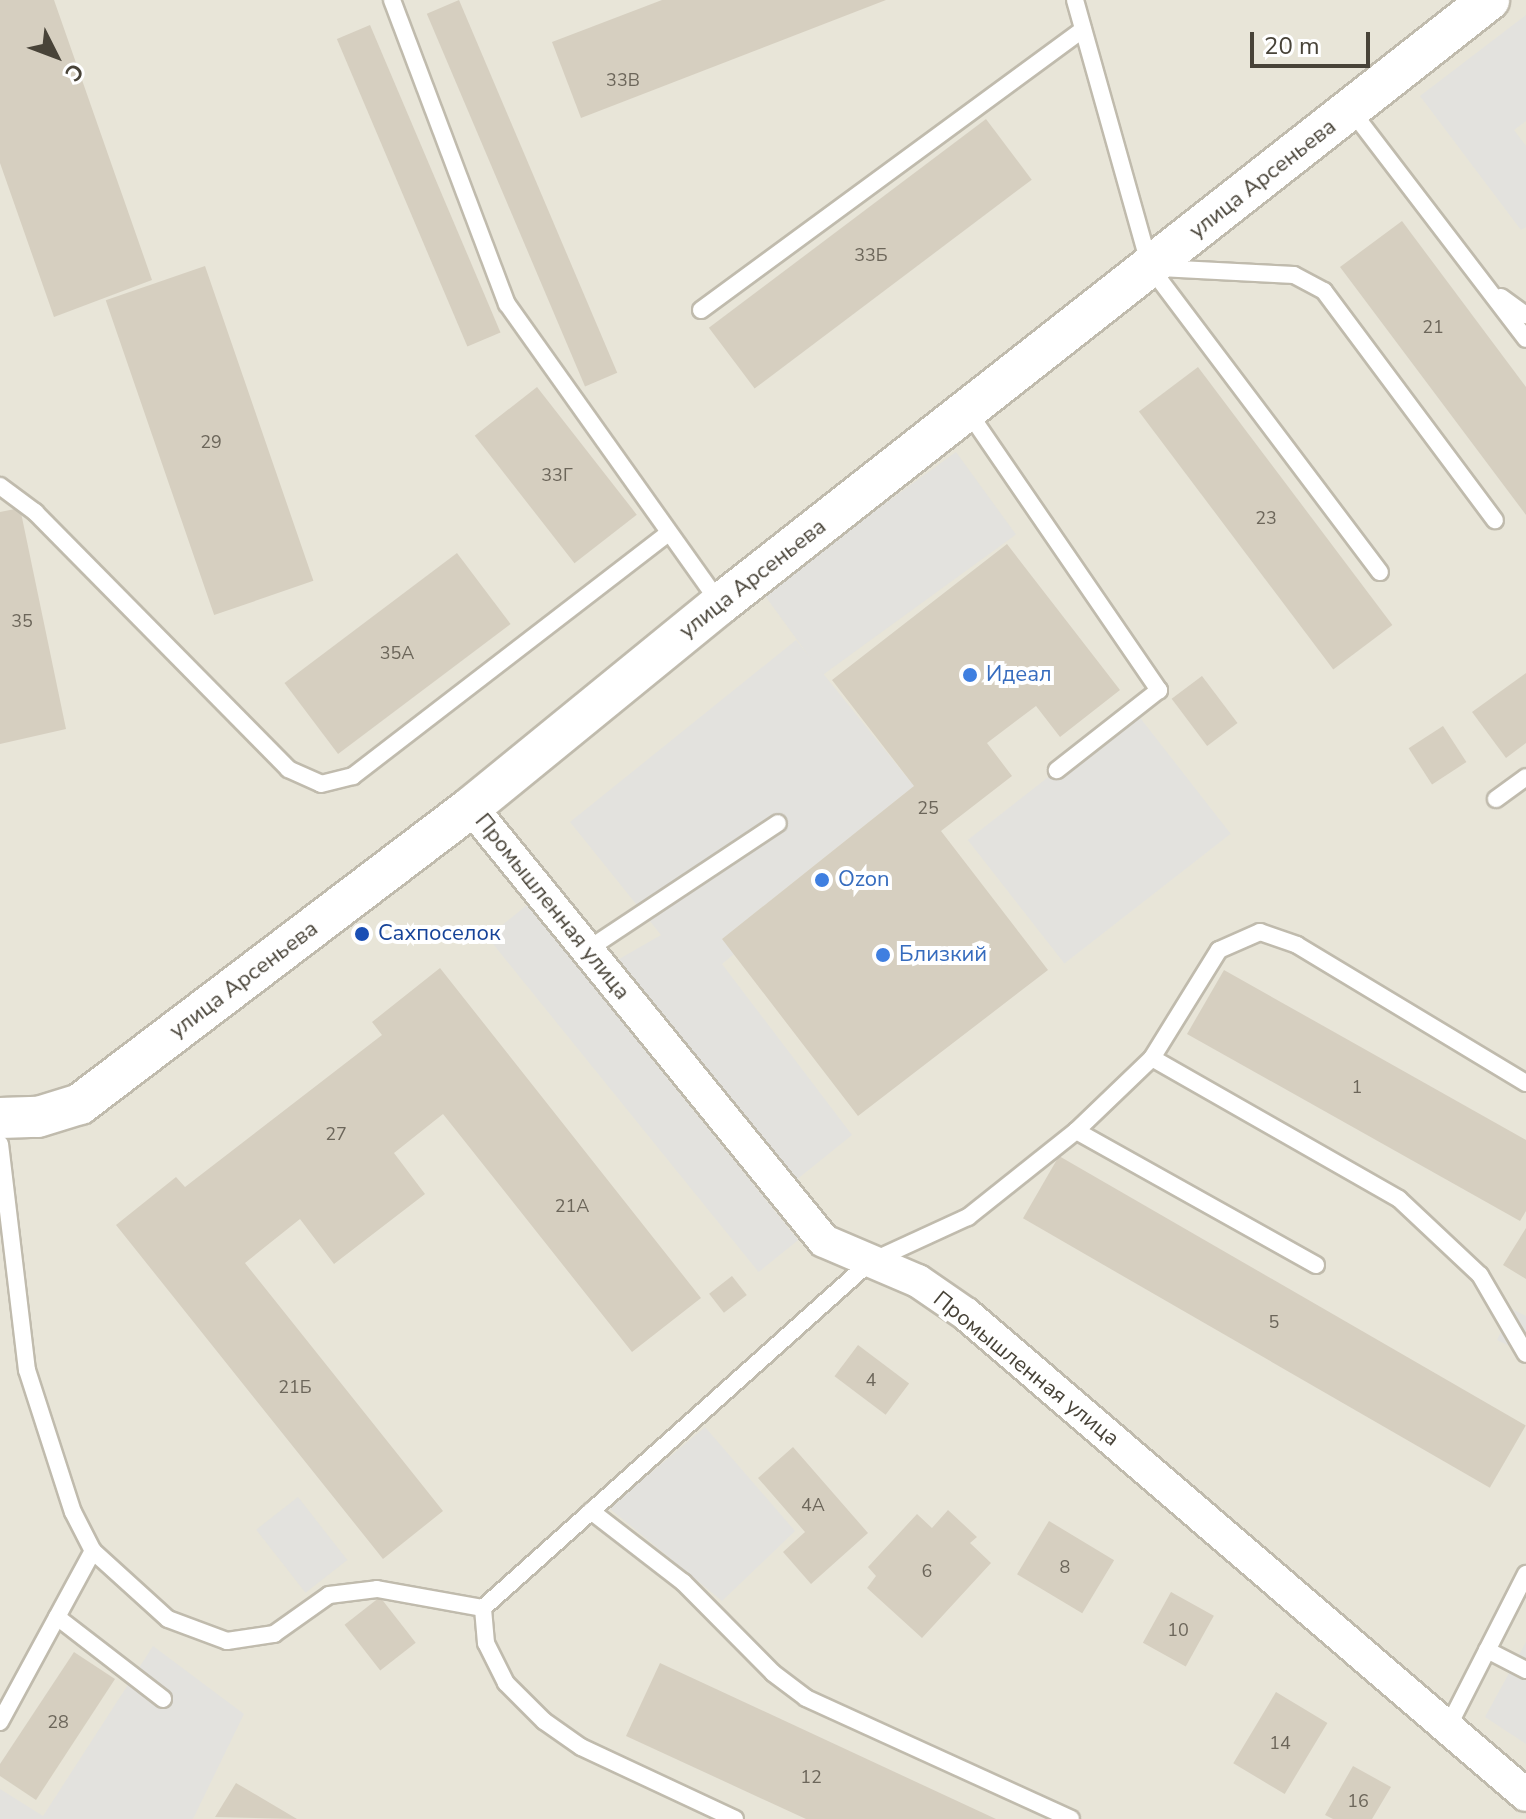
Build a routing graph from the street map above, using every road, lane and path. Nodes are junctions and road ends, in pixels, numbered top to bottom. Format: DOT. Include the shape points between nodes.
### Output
graph roads {
  1 [pos="392,0"];
  2 [pos="1075,0"];
  3 [pos="1489,0"];
  4 [pos="1083,29"];
  5 [pos="1351,110"];
  6 [pos="1150,267"];
  7 [pos="1486,287"];
  8 [pos="701,310"];
  9 [pos="1526,315"];
  10 [pos="1526,339"];
  11 [pos="967,410"];
  12 [pos="0,486"];
  13 [pos="1495,520"];
  14 [pos="668,533"];
  15 [pos="1380,572"];
  16 [pos="720,604"];
  17 [pos="1057,770"];
  18 [pos="1526,777"];
  19 [pos="1496,799"];
  20 [pos="471,807"];
  21 [pos="778,823"];
  22 [pos="587,950"];
  23 [pos="1152,1058"];
  24 [pos="1526,1083"];
  25 [pos="0,1118"];
  26 [pos="1076,1131"];
  27 [pos="0,1144"];
  28 [pos="870,1262"];
  29 [pos="1316,1265"];
  30 [pos="1526,1354"];
  31 [pos="591,1511"];
  32 [pos="93,1551"];
  33 [pos="1526,1574"];
  34 [pos="483,1608"];
  35 [pos="57,1617"];
  36 [pos="1487,1650"];
  37 [pos="1526,1670"];
  38 [pos="163,1699"];
  39 [pos="0,1722"];
  40 [pos="1448,1727"];
  41 [pos="1526,1795"];
  42 [pos="735,1819"];
  43 [pos="1071,1819"];
  1 -- 14 [label="lane" via="507,304"];
  2 -- 4 [label="lane"];
  3 -- 5 [label="street, улица Арсеньева"];
  4 -- 6 [label="lane"];
  4 -- 8 [label="lane"];
  5 -- 6 [label="street, улица Арсеньева"];
  5 -- 7 [label="lane"];
  6 -- 11 [label="street, улица Арсеньева"];
  6 -- 13 [label="lane" via="1294,275 1324,291"];
  6 -- 15 [label="lane"];
  7 -- 9 [label="lane"];
  7 -- 10 [label="lane"];
  11 -- 16 [label="street, улица Арсеньева"];
  11 -- 17 [label="lane" via="1159,690"];
  12 -- 14 [label="lane" via="35,512 288,769 321,784 353,776"];
  14 -- 16 [label="lane"];
  16 -- 20 [label="street, улица Арсеньева"];
  18 -- 19 [label="lane"];
  20 -- 22 [label="street, Промышленная улица"];
  20 -- 25 [label="street, улица Арсеньева" via="80,1104 38,1117"];
  21 -- 22 [label="lane"];
  22 -- 28 [label="street, Промышленная улица" via="824,1241"];
  23 -- 24 [label="lane" via="1219,950 1260,932 1297,945"];
  23 -- 26 [label="lane"];
  23 -- 30 [label="lane" via="1399,1199 1480,1275"];
  26 -- 28 [label="lane" via="968,1217"];
  26 -- 29 [label="lane"];
  27 -- 32 [label="lane" via="27,1370 73,1512"];
  28 -- 31 [label="lane"];
  28 -- 40 [label="street, Промышленная улица" via="918,1281 966,1314"];
  31 -- 34 [label="lane"];
  31 -- 43 [label="lane" via="683,1582 773,1673 806,1698"];
  32 -- 34 [label="lane" via="168,1619 227,1641 274,1634 329,1595 377,1589"];
  32 -- 35 [label="lane"];
  33 -- 36 [label="lane"];
  34 -- 42 [label="lane" via="486,1643 506,1683 544,1721 581,1747"];
  35 -- 38 [label="lane"];
  35 -- 39 [label="lane"];
  36 -- 37 [label="lane"];
  36 -- 40 [label="lane"];
  40 -- 41 [label="street, Промышленная улица"];
}
